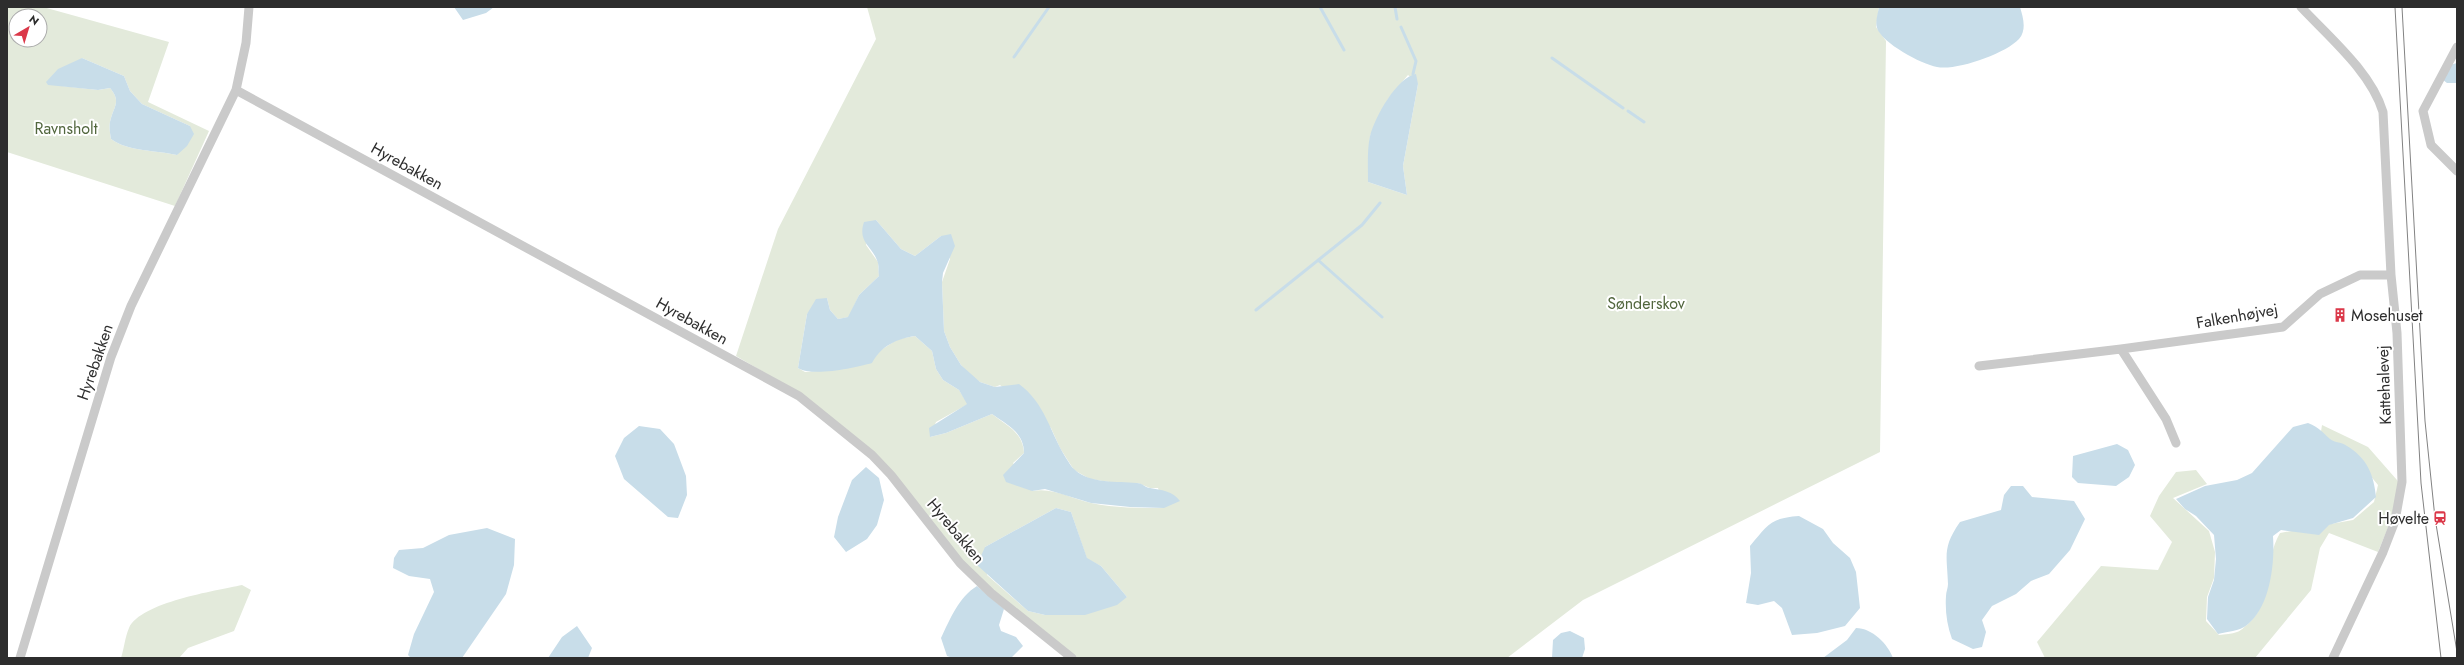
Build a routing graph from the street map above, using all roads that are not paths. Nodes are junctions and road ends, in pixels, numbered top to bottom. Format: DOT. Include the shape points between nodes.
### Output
graph roads {
  1 [pos="249,7"];
  2 [pos="2301,7"];
  3 [pos="2457,47"];
  4 [pos="236,90"];
  5 [pos="2457,171"];
  6 [pos="2391,275"];
  7 [pos="2121,350"];
  8 [pos="1979,366"];
  9 [pos="2176,443"];
  10 [pos="20,658"];
  11 [pos="1072,658"];
  12 [pos="2333,658"];
  1 -- 4 [label="street, Hyrebakken" via="246,43"];
  2 -- 6 [label="street, Kattehalevej" via="2367,79 2378,96 2383,112"];
  3 -- 5 [label="street" via="2423,111 2431,145"];
  4 -- 10 [label="street, Hyrebakken" via="131,306 111,357"];
  4 -- 11 [label="street, Hyrebakken" via="799,396 872,455 891,474 960,563 991,593"];
  6 -- 7 [label="street, Falkenhøjvej" via="2360,275 2320,294 2283,327"];
  6 -- 12 [label="street, Kattehalevej" via="2397,333 2402,482 2395,521 2383,552"];
  7 -- 8 [label="street, Falkenhøjvej"];
  7 -- 9 [label="street" via="2166,419"];
}
